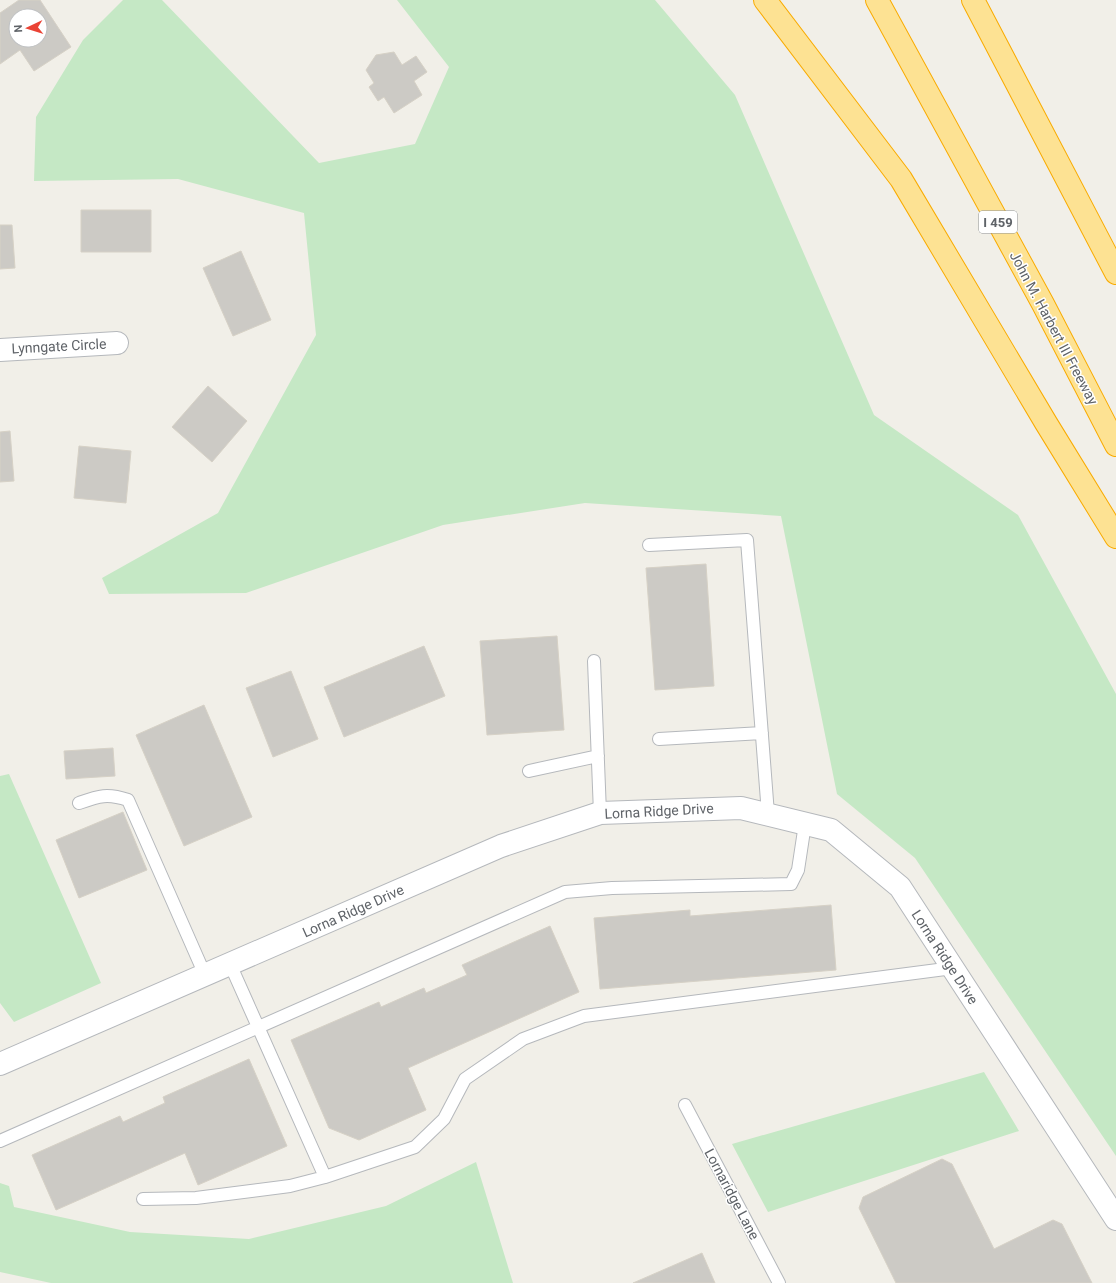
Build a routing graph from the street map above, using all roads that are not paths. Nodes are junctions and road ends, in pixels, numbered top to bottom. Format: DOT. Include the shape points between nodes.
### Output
graph roads {
  1 [pos="764,0"];
  2 [pos="877,0"];
  3 [pos="973,0"];
  4 [pos="1116,273"];
  5 [pos="117,343"];
  6 [pos="0,350"];
  7 [pos="1116,445"];
  8 [pos="1116,537"];
  9 [pos="649,545"];
  10 [pos="594,661"];
  11 [pos="762,733"];
  12 [pos="659,739"];
  13 [pos="598,756"];
  14 [pos="529,771"];
  15 [pos="79,803"];
  16 [pos="600,813"];
  17 [pos="768,814"];
  18 [pos="805,824"];
  19 [pos="230,964"];
  20 [pos="953,968"];
  21 [pos="205,975"];
  22 [pos="258,1028"];
  23 [pos="0,1064"];
  24 [pos="685,1105"];
  25 [pos="0,1141"];
  26 [pos="325,1177"];
  27 [pos="143,1199"];
  28 [pos="1116,1219"];
  29 [pos="779,1283"];
  1 -- 8 [label="highway" via="901,179"];
  2 -- 7 [label="highway, John M. Harbert III Freeway / I 459" via="1043,304"];
  3 -- 4 [label="highway"];
  5 -- 6 [label="street, Lynngate Circle"];
  9 -- 11 [label="lane" via="747,540"];
  10 -- 13 [label="lane"];
  11 -- 12 [label="lane"];
  11 -- 17 [label="lane"];
  13 -- 14 [label="lane"];
  13 -- 16 [label="lane"];
  15 -- 21 [label="lane" via="98,796 114,795 128,800"];
  16 -- 17 [label="street, Lorna Ridge Drive" via="741,808"];
  16 -- 19 [label="street, Lorna Ridge Drive" via="501,846"];
  17 -- 18 [label="street, Lorna Ridge Drive"];
  18 -- 20 [label="street, Lorna Ridge Drive" via="831,830 900,886"];
  18 -- 22 [label="lane" via="798,870 791,884 612,888 565,892"];
  19 -- 21 [label="street, Lorna Ridge Drive"];
  19 -- 22 [label="lane"];
  20 -- 26 [label="lane" via="584,1016 523,1039 465,1079 444,1119 415,1148"];
  20 -- 28 [label="street, Lorna Ridge Drive"];
  21 -- 23 [label="street, Lorna Ridge Drive"];
  22 -- 25 [label="lane"];
  22 -- 26 [label="lane"];
  24 -- 29 [label="lane, Lornaridge Lane"];
  26 -- 27 [label="lane" via="290,1186 196,1198"];
}
